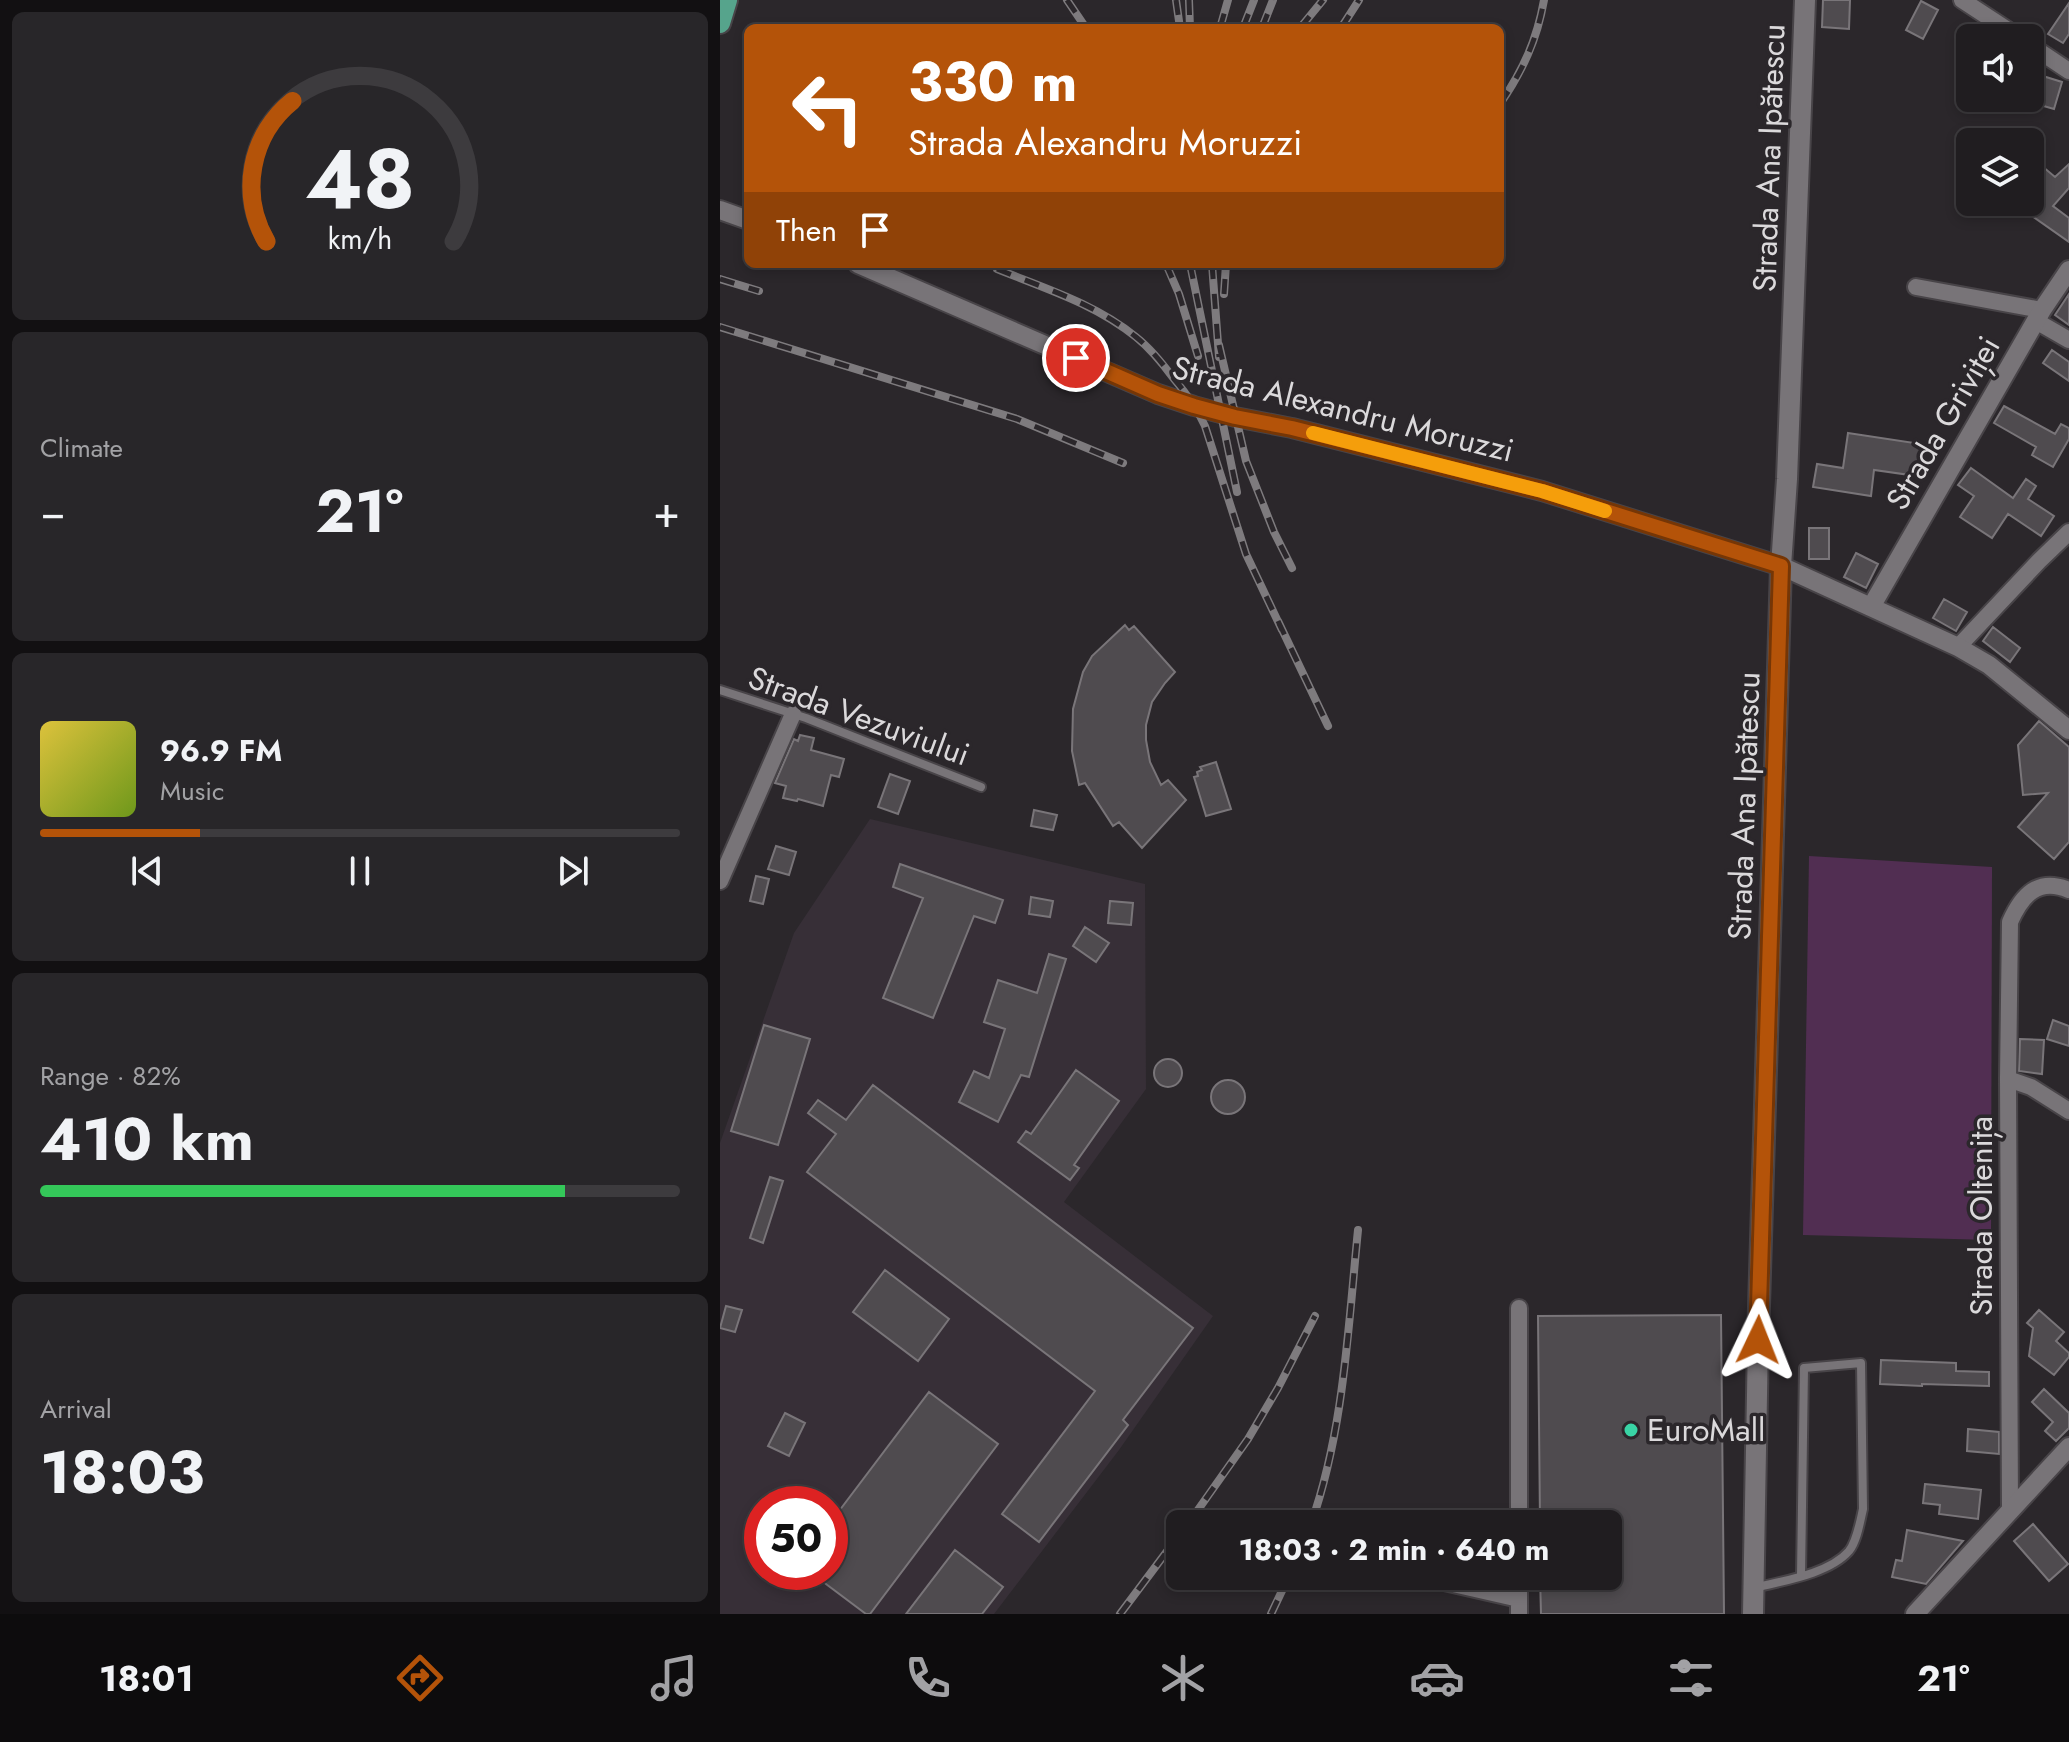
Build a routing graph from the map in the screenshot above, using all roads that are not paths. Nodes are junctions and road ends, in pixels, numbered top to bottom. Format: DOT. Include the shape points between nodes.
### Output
graph roads {
  1 [pos="727,0"];
  2 [pos="1805,0"];
  3 [pos="1962,0"];
  4 [pos="720,23"];
  5 [pos="1999,24"];
  6 [pos="2044,54"];
  7 [pos="2068,69"];
  8 [pos="720,210"];
  9 [pos="744,219"];
  10 [pos="867,268"];
  11 [pos="2069,270"];
  12 [pos="1916,287"];
  13 [pos="2039,316"];
  14 [pos="2069,340"];
  15 [pos="2069,532"];
  16 [pos="1781,566"];
  17 [pos="1871,607"];
  18 [pos="1958,647"];
  19 [pos="720,690"];
  20 [pos="793,714"];
  21 [pos="2065,721"];
  22 [pos="981,787"];
  23 [pos="720,881"];
  24 [pos="2069,890"];
  25 [pos="2008,1079"];
  26 [pos="2069,1111"];
  27 [pos="1519,1308"];
  28 [pos="2069,1447"];
  29 [pos="1519,1510"];
  30 [pos="2010,1510"];
  31 [pos="1801,1576"];
  32 [pos="1753,1588"];
  33 [pos="1464,1590"];
  34 [pos="1519,1607"];
  35 [pos="1753,1614"];
  36 [pos="1915,1614"];
  1 -- 4 [label="main road"];
  2 -- 16 [label="main road, Strada Ana Ipătescu"];
  3 -- 5 [label="street"];
  6 -- 7 [label="street"];
  8 -- 9 [label="street"];
  10 -- 16 [label="street, Strada Alexandru Moruzzi" via="1194,406 1542,491"];
  11 -- 13 [label="street, Strada Griviței"];
  12 -- 13 [label="street"];
  13 -- 14 [label="street"];
  13 -- 17 [label="street, Strada Griviței"];
  15 -- 18 [label="street"];
  16 -- 17 [label="street, Strada Alexandru Moruzzi"];
  16 -- 32 [label="main road, Strada Ana Ipătescu"];
  17 -- 18 [label="street, Strada Alexandru Moruzzi"];
  18 -- 21 [label="street, Strada Alexandru Moruzzi"];
  19 -- 20 [label="lane, Strada Vezuviului"];
  20 -- 22 [label="lane, Strada Vezuviului"];
  20 -- 23 [label="street"];
  24 -- 25 [label="street, Strada Oltenița" via="2044,885 2026,894 2010,922"];
  25 -- 26 [label="street"];
  25 -- 30 [label="street, Strada Oltenița"];
  27 -- 29 [label="street"];
  28 -- 30 [label="street"];
  30 -- 36 [label="street"];
  31 -- 31 [label="lane" via="1836,1562 1851,1549 1860,1523 1861,1363 1804,1368"];
  31 -- 32 [label="lane"];
  32 -- 35 [label="main road, Strada Ana Ipătescu"];
  33 -- 34 [label="street"];
}
